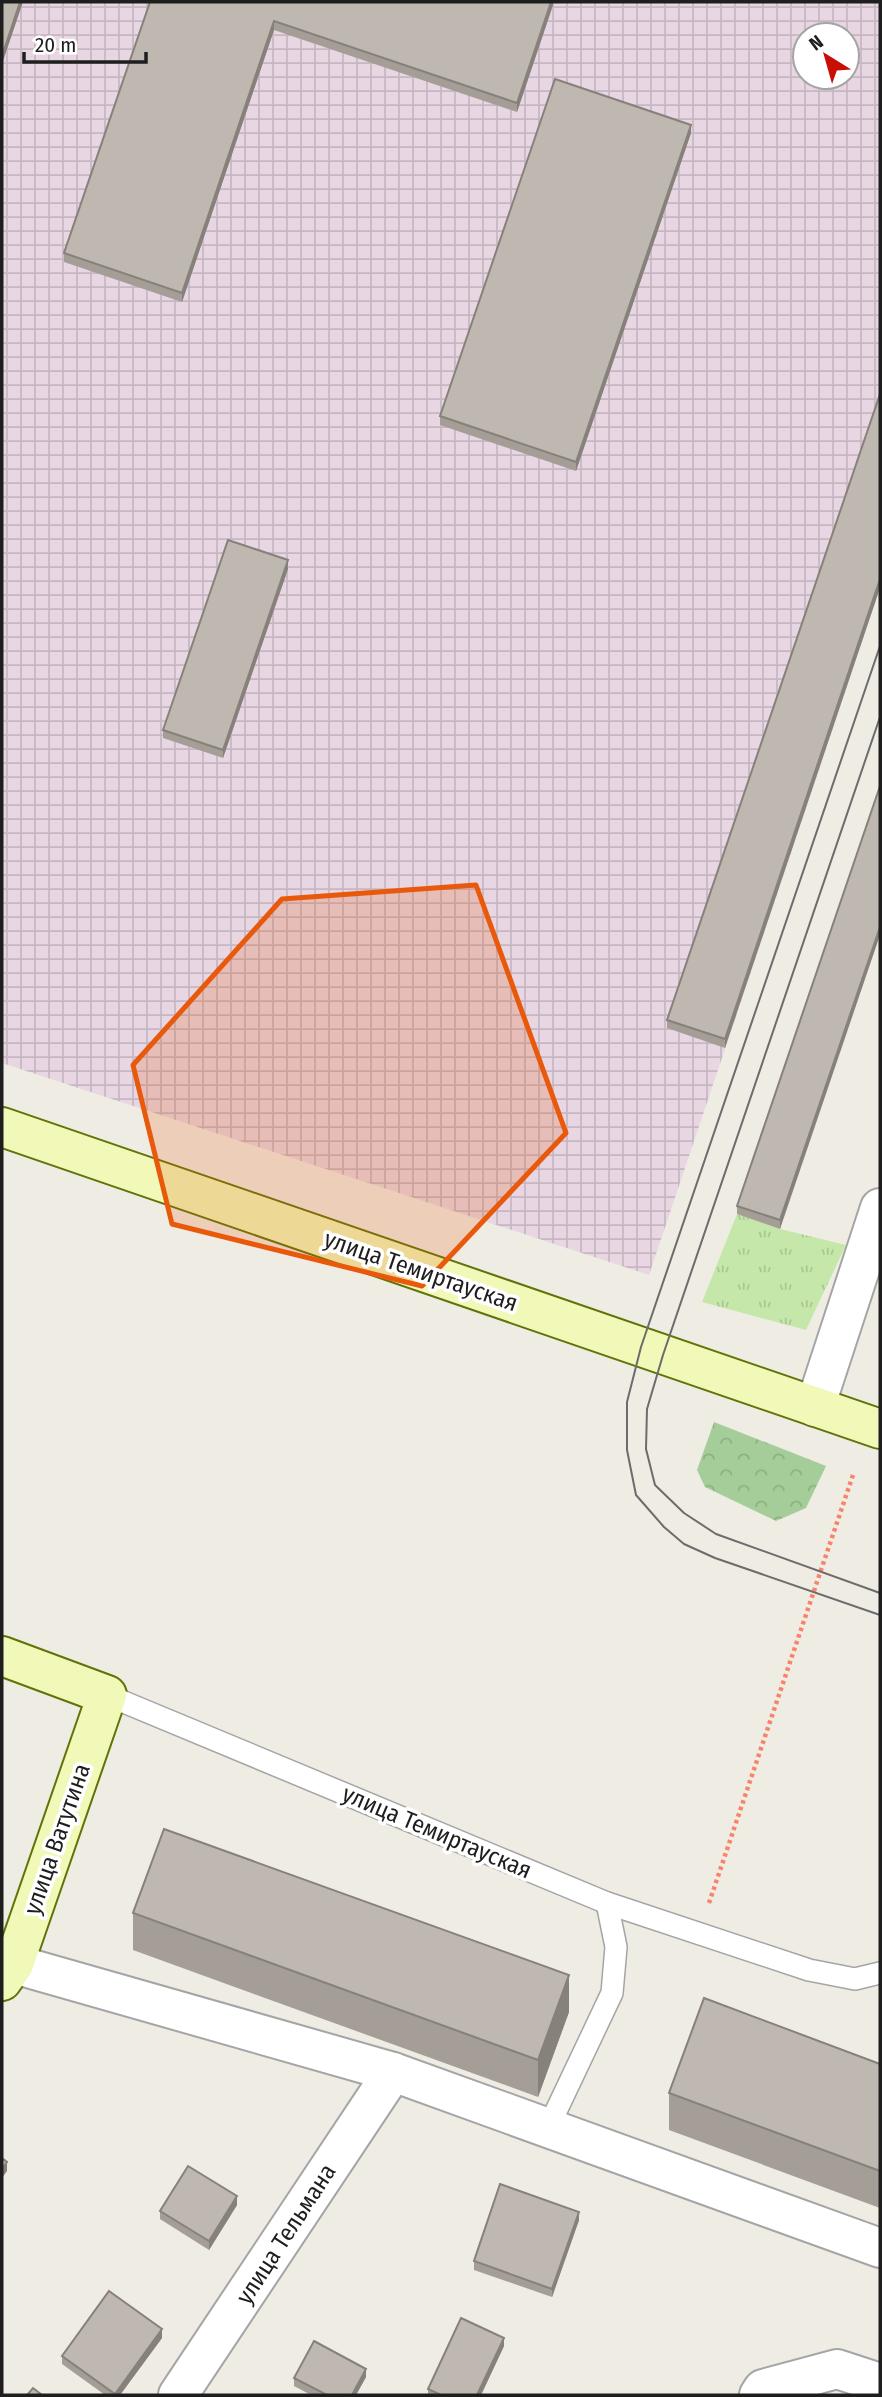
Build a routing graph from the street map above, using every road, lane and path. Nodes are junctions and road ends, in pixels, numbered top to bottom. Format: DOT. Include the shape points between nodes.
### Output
graph roads {
  1 [pos="2,1127"];
  2 [pos="880,1209"];
  3 [pos="815,1407"];
  4 [pos="880,1429"];
  5 [pos="854,1472"];
  6 [pos="2,1656"];
  7 [pos="107,1695"];
  8 [pos="607,1903"];
  9 [pos="699,1934"];
  10 [pos="8,1973"];
  11 [pos="880,1973"];
  12 [pos="393,2073"];
  13 [pos="548,2129"];
  14 [pos="880,2248"];
  15 [pos="880,2383"];
  16 [pos="761,2392"];
  17 [pos="178,2395"];
  1 -- 3 [label="street, улица Темиртауская"];
  2 -- 3 [label="street"];
  3 -- 4 [label="street, улица Темиртауская"];
  5 -- 9 [label="path"];
  6 -- 7 [label="street, улица Темиртауская"];
  7 -- 8 [label="lane, улица Темиртауская"];
  7 -- 10 [label="street, улица Ватутина"];
  8 -- 9 [label="lane, улица Темиртауская"];
  8 -- 13 [label="lane" via="616,1947 612,1993"];
  9 -- 11 [label="lane, улица Темиртауская" via="809,1970 855,1979"];
  10 -- 12 [label="street"];
  12 -- 13 [label="street"];
  12 -- 17 [label="street, улица Тельмана"];
  13 -- 14 [label="street"];
  15 -- 16 [label="street" via="836,2368"];
}
